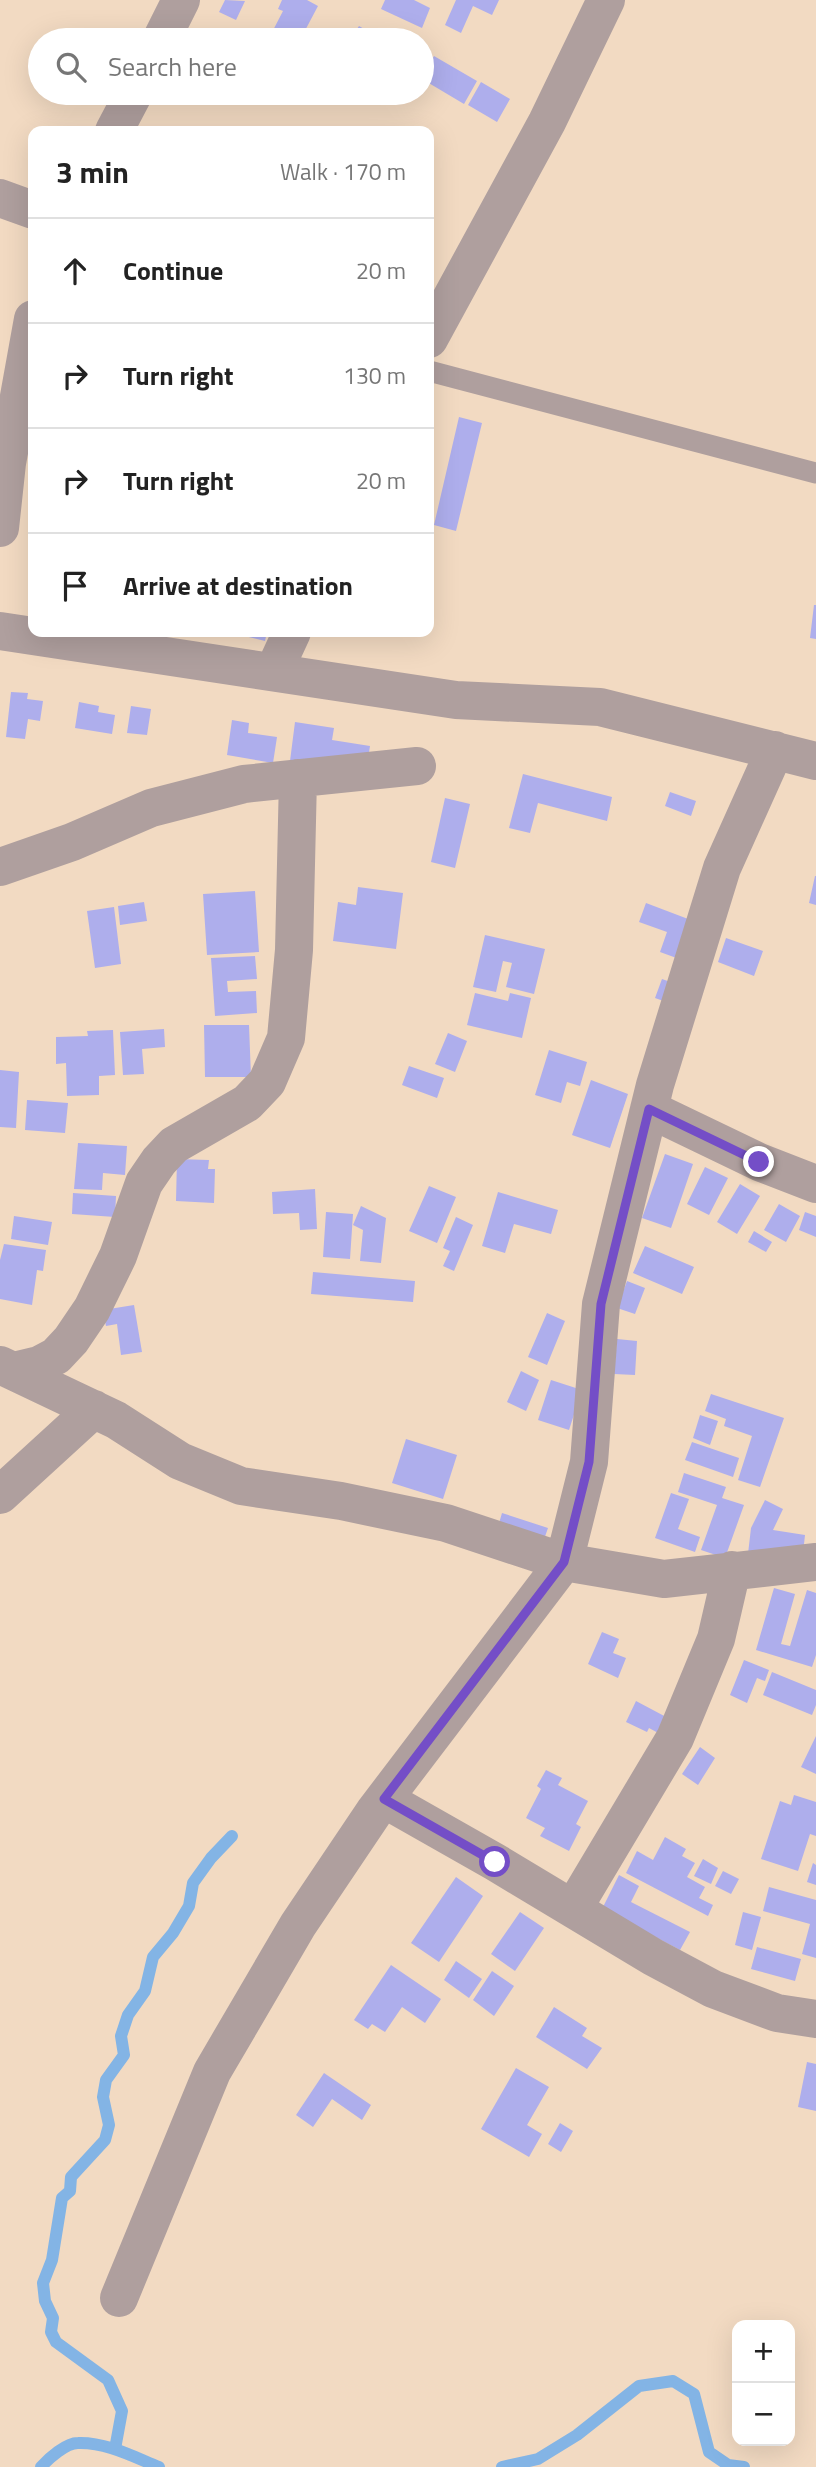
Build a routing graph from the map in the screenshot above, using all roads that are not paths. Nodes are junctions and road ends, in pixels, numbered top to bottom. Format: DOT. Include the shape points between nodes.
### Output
graph roads {
  1 [pos="181,0"];
  2 [pos="606,0"];
  3 [pos="167,28"];
  4 [pos="128,105"];
  5 [pos="117,126"];
  6 [pos="0,198"];
  7 [pos="28,208"];
  8 [pos="434,330"];
  9 [pos="28,348"];
  10 [pos="434,372"];
  11 [pos="816,473"];
  12 [pos="0,528"];
  13 [pos="0,631"];
  14 [pos="28,635"];
  15 [pos="41,637"];
  16 [pos="290,637"];
  17 [pos="274,671"];
  18 [pos="775,750"];
  19 [pos="816,761"];
  20 [pos="417,765"];
  21 [pos="298,778"];
  22 [pos="0,867"];
  23 [pos="649,1109"];
  24 [pos="816,1184"];
  25 [pos="7,1368"];
  26 [pos="94,1409"];
  27 [pos="0,1495"];
  28 [pos="564,1562"];
  29 [pos="816,1562"];
  30 [pos="732,1570"];
  31 [pos="384,1799"];
  32 [pos="573,1909"];
  33 [pos="816,2019"];
  34 [pos="119,2298"];
  1 -- 3 [label="street"];
  2 -- 8 [label="street" via="547,122"];
  4 -- 5 [label="street"];
  6 -- 7 [label="street"];
  9 -- 12 [label="street"];
  10 -- 11 [label="lane"];
  13 -- 14 [label="street"];
  15 -- 17 [label="street"];
  16 -- 17 [label="street"];
  17 -- 18 [label="street" via="456,700 600,707"];
  18 -- 19 [label="street"];
  18 -- 23 [label="street" via="722,868"];
  20 -- 21 [label="street"];
  21 -- 22 [label="street" via="244,784 151,808"];
  21 -- 25 [label="street" via="294,950 286,1038 267,1082 247,1103 174,1145 159,1161 144,1183 118,1256 92,1309 71,1340 39,1365"];
  23 -- 24 [label="street"];
  23 -- 28 [label="street" via="601,1304 589,1462"];
  25 -- 26 [label="street"];
  26 -- 27 [label="street"];
  26 -- 28 [label="street" via="180,1461 241,1486 446,1523"];
  28 -- 30 [label="street" via="664,1578"];
  28 -- 31 [label="street"];
  29 -- 30 [label="street"];
  30 -- 32 [label="street" via="716,1639 675,1738"];
  31 -- 32 [label="street"];
  31 -- 34 [label="street" via="298,1925 212,2072"];
  32 -- 33 [label="street" via="713,1989 777,2013"];
}
